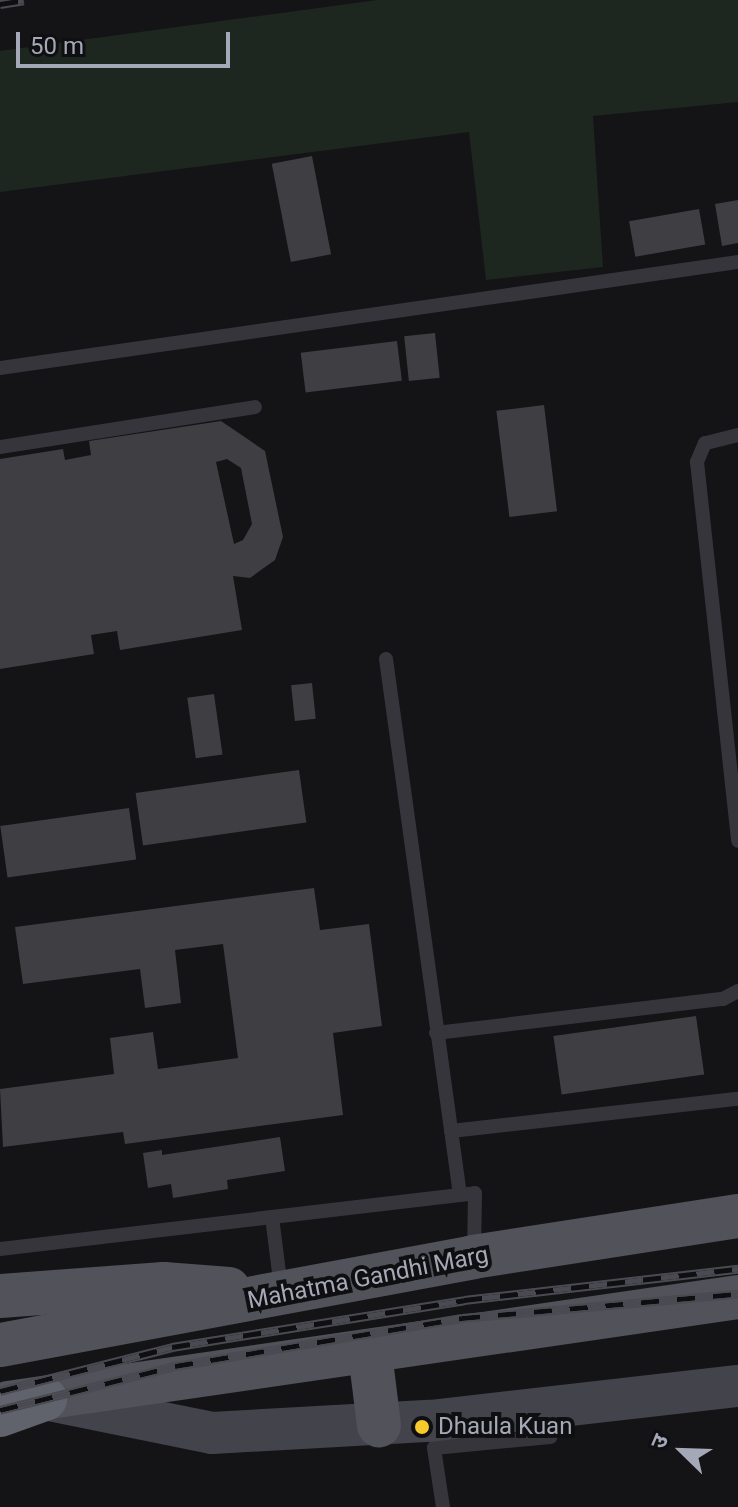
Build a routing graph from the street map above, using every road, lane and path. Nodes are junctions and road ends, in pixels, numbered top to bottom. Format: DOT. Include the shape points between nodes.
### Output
graph roads {
  1 [pos="738,262"];
  2 [pos="0,368"];
  3 [pos="255,407"];
  4 [pos="738,435"];
  5 [pos="0,447"];
  6 [pos="386,659"];
  7 [pos="738,841"];
  8 [pos="738,991"];
  9 [pos="436,1033"];
  10 [pos="738,1099"];
  11 [pos="451,1131"];
  12 [pos="460,1195"];
  13 [pos="738,1216"];
  14 [pos="272,1217"];
  15 [pos="0,1249"];
  16 [pos="473,1257"];
  17 [pos="282,1294"];
  18 [pos="0,1296"];
  19 [pos="738,1297"];
  20 [pos="0,1345"];
  21 [pos="370,1353"];
  22 [pos="738,1386"];
  23 [pos="45,1399"];
  24 [pos="0,1404"];
  25 [pos="0,1415"];
  26 [pos="379,1425"];
  27 [pos="550,1437"];
  28 [pos="443,1507"];
  1 -- 2 [label="lane"];
  3 -- 5 [label="lane"];
  4 -- 7 [label="lane" via="705,443 697,462"];
  6 -- 9 [label="lane"];
  8 -- 9 [label="lane" via="723,999"];
  9 -- 11 [label="lane"];
  10 -- 11 [label="lane"];
  11 -- 12 [label="lane"];
  12 -- 14 [label="lane"];
  12 -- 16 [label="lane" via="475,1193"];
  13 -- 16 [label="main road, Mahatma Gandhi Marg"];
  14 -- 15 [label="lane"];
  14 -- 17 [label="lane"];
  16 -- 17 [label="main road, Mahatma Gandhi Marg"];
  17 -- 18 [label="main road" via="164,1284"];
  17 -- 20 [label="main road, Mahatma Gandhi Marg"];
  19 -- 21 [label="main road"];
  21 -- 23 [label="main road"];
  21 -- 26 [label="main road"];
  22 -- 26 [label="street"];
  23 -- 24 [label="main road"];
  23 -- 25 [label="highway"];
  23 -- 26 [label="street" via="212,1433"];
  27 -- 28 [label="lane" via="434,1448"];
}
